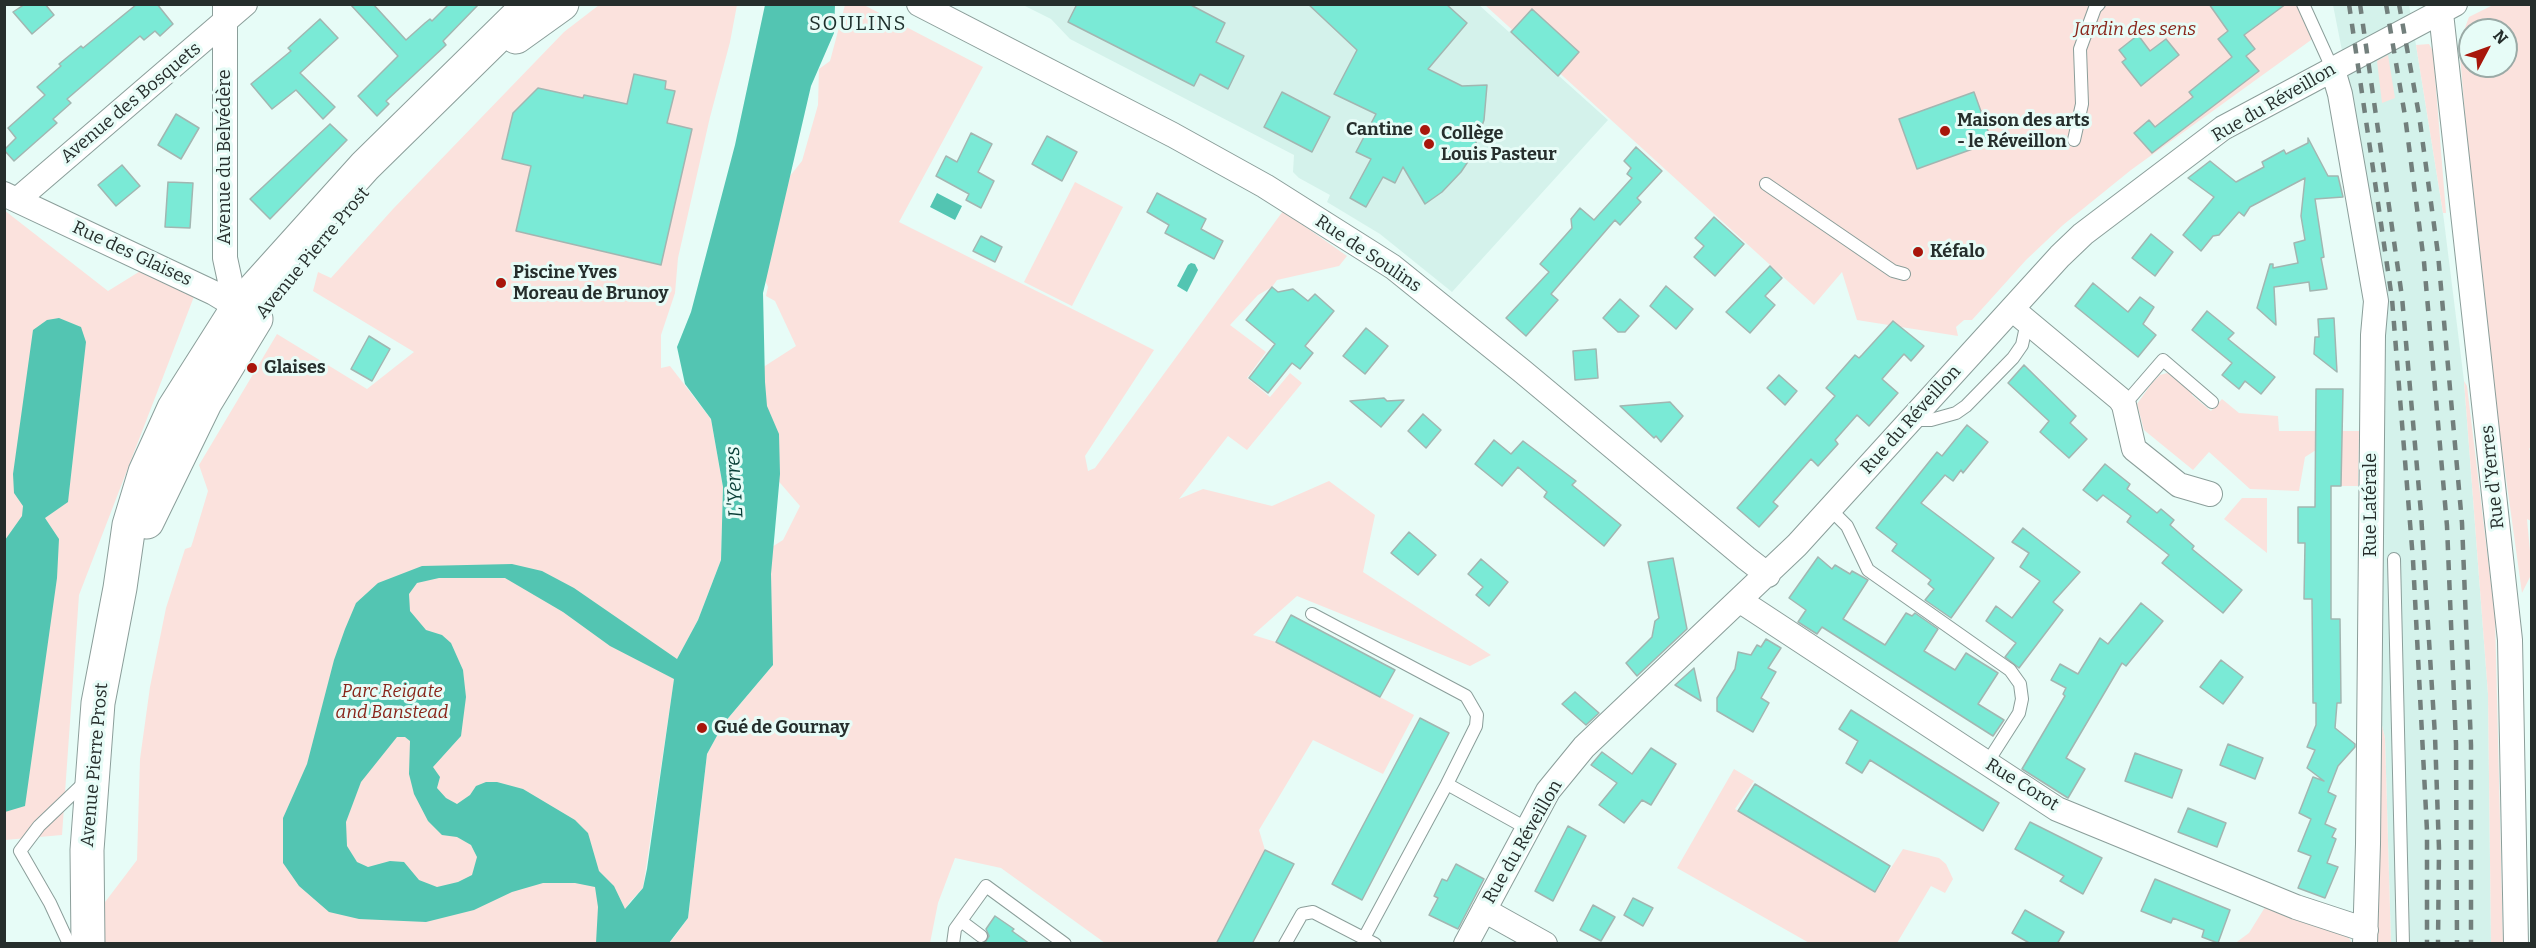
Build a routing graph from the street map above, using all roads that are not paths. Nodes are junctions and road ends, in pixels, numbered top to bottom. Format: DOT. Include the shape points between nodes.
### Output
graph roads {
  1 [pos="245,4"];
  2 [pos="530,4"];
  3 [pos="562,4"];
  4 [pos="919,4"];
  5 [pos="2099,4"];
  6 [pos="2303,4"];
  7 [pos="2448,9"];
  8 [pos="225,13"];
  9 [pos="2333,70"];
  10 [pos="2074,140"];
  11 [pos="1766,184"];
  12 [pos="11,197"];
  13 [pos="1904,274"];
  14 [pos="248,313"];
  15 [pos="2019,316"];
  16 [pos="2212,402"];
  17 [pos="2124,405"];
  18 [pos="1912,420"];
  19 [pos="184,463"];
  20 [pos="145,472"];
  21 [pos="2210,494"];
  22 [pos="1830,509"];
  23 [pos="2394,559"];
  24 [pos="1768,574"];
  25 [pos="120,588"];
  26 [pos="1739,600"];
  27 [pos="1312,614"];
  28 [pos="2521,643"];
  29 [pos="1987,763"];
  30 [pos="91,775"];
  31 [pos="1448,784"];
  32 [pos="1528,829"];
  33 [pos="2524,865"];
  34 [pos="1484,910"];
  35 [pos="961,921"];
  36 [pos="981,936"];
  37 [pos="2366,937"];
  38 [pos="1369,941"];
  39 [pos="69,944"];
  40 [pos="88,944"];
  41 [pos="953,944"];
  42 [pos="1065,944"];
  43 [pos="1285,944"];
  44 [pos="1466,944"];
  45 [pos="1545,944"];
  46 [pos="2403,944"];
  47 [pos="2516,944"];
  1 -- 8 [label="street, Avenue des Bosquets"];
  2 -- 14 [label="main road, Avenue Pierre Prost" via="365,166"];
  3 -- 14 [label="main road, Avenue Pierre Prost" via="493,58 348,208 274,293"];
  4 -- 24 [label="street, Rue de Soulins" via="1265,186 1393,267"];
  5 -- 10 [label="lane" via="2080,49 2082,104"];
  6 -- 9 [label="lane"];
  7 -- 9 [label="street, Rue du Réveillon"];
  7 -- 28 [label="street, Rue d'Yerres"];
  8 -- 12 [label="street, Avenue des Bosquets"];
  8 -- 14 [label="street, Avenue du Belvédère" via="225,258 233,295"];
  9 -- 15 [label="street, Rue du Réveillon" via="2223,128 2083,234 2060,256"];
  9 -- 37 [label="street, Rue Latérale" via="2376,301"];
  11 -- 13 [label="lane" via="1893,271"];
  12 -- 14 [label="street, Rue des Glaises" via="214,293"];
  14 -- 19 [label="main road, Avenue Pierre Prost" via="205,403"];
  14 -- 20 [label="main road, Avenue Pierre Prost" via="174,408"];
  15 -- 17 [label="street"];
  15 -- 18 [label="street, Rue du Réveillon"];
  15 -- 18 [label="lane" via="2022,345 1966,406 1931,420"];
  16 -- 17 [label="lane" via="2163,360"];
  17 -- 21 [label="street" via="2134,449 2179,485"];
  18 -- 22 [label="street, Rue du Réveillon"];
  19 -- 20 [label="lane"];
  19 -- 25 [label="main road, Avenue Pierre Prost" via="145,527"];
  20 -- 25 [label="main road, Avenue Pierre Prost" via="129,525"];
  22 -- 24 [label="street, Rue du Réveillon"];
  22 -- 29 [label="lane" via="1847,526 1868,570 2010,670 2020,684 2019,713"];
  23 -- 46 [label="lane"];
  24 -- 26 [label="street, Rue du Réveillon"];
  25 -- 30 [label="main road, Avenue Pierre Prost" via="98,703"];
  26 -- 29 [label="street, Rue Corot"];
  26 -- 32 [label="street, Rue du Réveillon" via="1584,747 1548,791"];
  27 -- 31 [label="lane" via="1466,696 1477,715 1476,726"];
  28 -- 33 [label="street, Rue d'Yerres"];
  29 -- 37 [label="street, Rue Corot" via="2057,809"];
  30 -- 39 [label="lane" via="39,826 20,851"];
  30 -- 40 [label="main road, Avenue Pierre Prost"];
  31 -- 32 [label="lane"];
  31 -- 38 [label="lane"];
  32 -- 34 [label="street, Rue du Réveillon"];
  33 -- 47 [label="street, Rue d'Yerres"];
  34 -- 44 [label="street, Rue du Réveillon"];
  34 -- 45 [label="street"];
  35 -- 36 [label="lane"];
  35 -- 41 [label="lane"];
  35 -- 42 [label="lane" via="986,886"];
  38 -- 43 [label="lane" via="1313,912 1302,914"];
}
